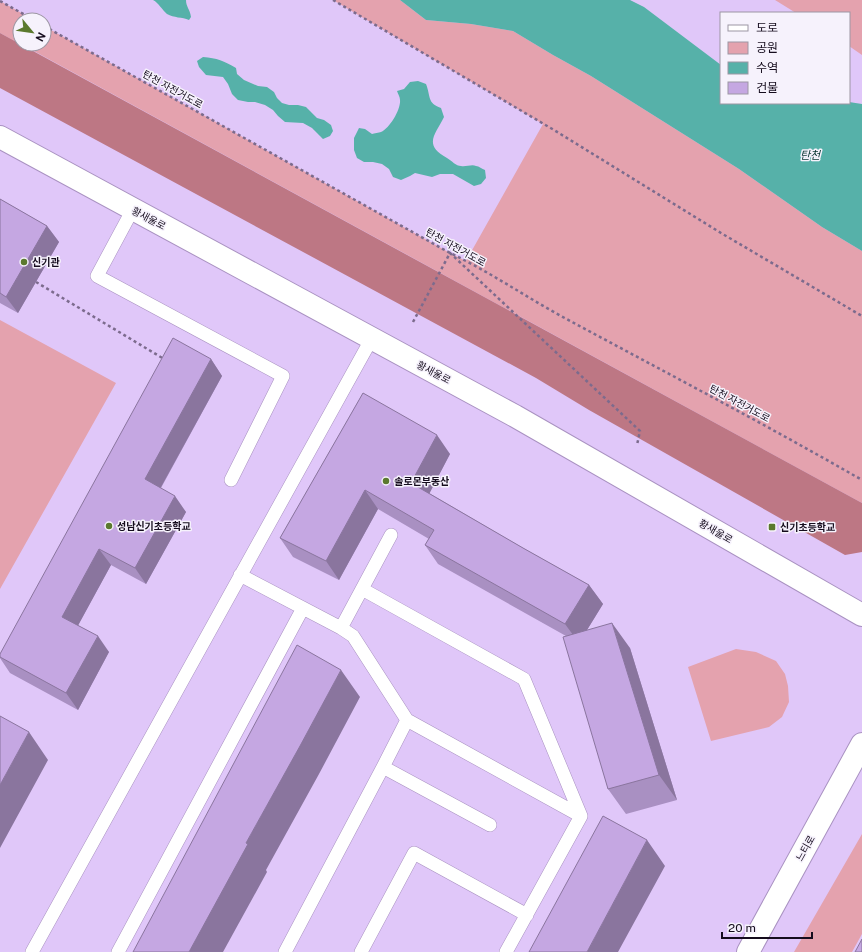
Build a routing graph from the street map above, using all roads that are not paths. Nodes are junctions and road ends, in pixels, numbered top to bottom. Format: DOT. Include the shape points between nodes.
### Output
graph roads {
  1 [pos="0,138"];
  2 [pos="133,209"];
  3 [pos="372,338"];
  4 [pos="231,480"];
  5 [pos="391,535"];
  6 [pos="240,575"];
  7 [pos="362,590"];
  8 [pos="303,608"];
  9 [pos="862,615"];
  10 [pos="341,628"];
  11 [pos="407,720"];
  12 [pos="862,744"];
  13 [pos="383,766"];
  14 [pos="581,816"];
  15 [pos="490,825"];
  16 [pos="526,915"];
  17 [pos="32,952"];
  18 [pos="118,952"];
  19 [pos="285,952"];
  20 [pos="361,952"];
  21 [pos="506,952"];
  22 [pos="748,952"];
  1 -- 2 [label="main road, 황새울로"];
  2 -- 3 [label="main road, 황새울로"];
  2 -- 4 [label="lane" via="97,276 283,376"];
  3 -- 6 [label="lane"];
  3 -- 9 [label="main road, 황새울로" via="515,416"];
  5 -- 7 [label="lane"];
  6 -- 8 [label="lane"];
  6 -- 17 [label="lane"];
  7 -- 10 [label="lane"];
  7 -- 14 [label="lane" via="524,679"];
  8 -- 10 [label="lane"];
  8 -- 18 [label="lane"];
  10 -- 11 [label="lane" via="353,636"];
  11 -- 13 [label="lane"];
  11 -- 14 [label="lane"];
  12 -- 22 [label="main road, 느티로"];
  13 -- 15 [label="lane"];
  13 -- 19 [label="lane"];
  14 -- 16 [label="lane"];
  16 -- 20 [label="lane" via="414,854"];
  16 -- 21 [label="lane"];
}
